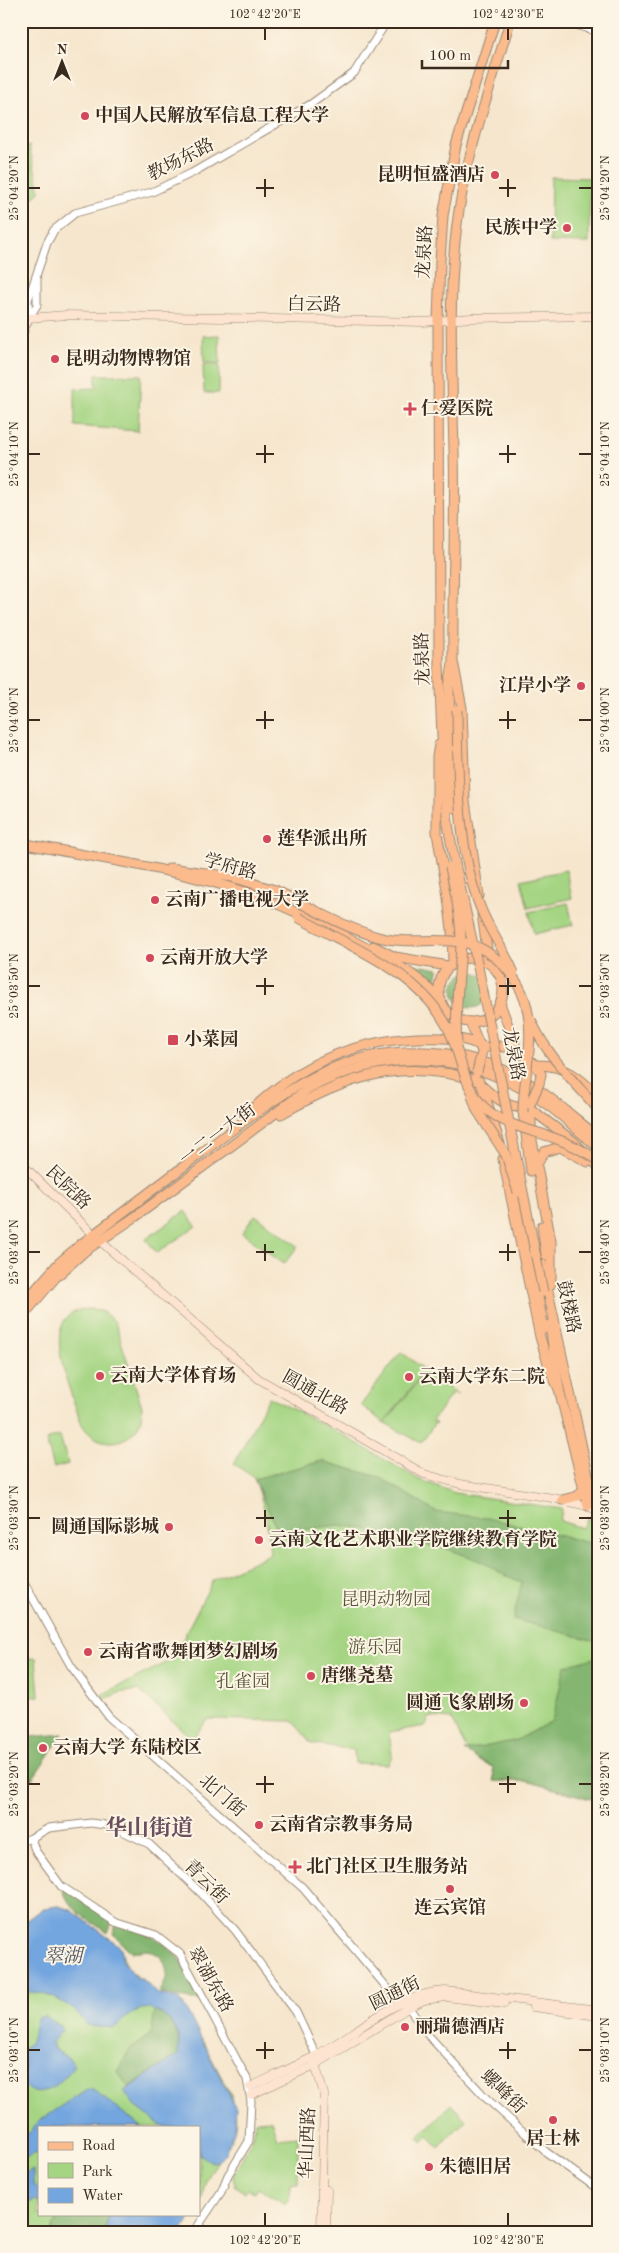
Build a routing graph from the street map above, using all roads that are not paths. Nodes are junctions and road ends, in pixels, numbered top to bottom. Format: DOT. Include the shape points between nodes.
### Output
graph roads {
  1 [pos="387,21"];
  2 [pos="495,21"];
  3 [pos="510,21"];
  4 [pos="565,21"];
  5 [pos="598,32"];
  6 [pos="598,316"];
  7 [pos="29,318"];
  8 [pos="452,320"];
  9 [pos="438,321"];
  10 [pos="21,337"];
  11 [pos="453,662"];
  12 [pos="442,730"];
  13 [pos="449,823"];
  14 [pos="21,838"];
  15 [pos="21,844"];
  16 [pos="169,868"];
  17 [pos="248,891"];
  18 [pos="489,963"];
  19 [pos="450,965"];
  20 [pos="520,988"];
  21 [pos="500,1002"];
  22 [pos="442,1003"];
  23 [pos="528,1014"];
  24 [pos="470,1022"];
  25 [pos="475,1032"];
  26 [pos="468,1041"];
  27 [pos="483,1048"];
  28 [pos="457,1050"];
  29 [pos="518,1053"];
  30 [pos="539,1070"];
  31 [pos="476,1073"];
  32 [pos="470,1091"];
  33 [pos="598,1097"];
  34 [pos="529,1105"];
  35 [pos="598,1109"];
  36 [pos="259,1126"];
  37 [pos="231,1131"];
  38 [pos="598,1137"];
  39 [pos="598,1147"];
  40 [pos="598,1160"];
  41 [pos="21,1163"];
  42 [pos="536,1166"];
  43 [pos="598,1167"];
  44 [pos="97,1237"];
  45 [pos="544,1264"];
  46 [pos="543,1292"];
  47 [pos="551,1302"];
  48 [pos="21,1306"];
  49 [pos="21,1318"];
  50 [pos="559,1389"];
  51 [pos="591,1499"];
  52 [pos="562,1500"];
  53 [pos="598,1511"];
  54 [pos="21,1577"];
  55 [pos="31,1838"];
  56 [pos="21,1841"];
  57 [pos="503,2001"];
  58 [pos="405,2005"];
  59 [pos="598,2010"];
  60 [pos="598,2016"];
  61 [pos="316,2060"];
  62 [pos="250,2091"];
  63 [pos="598,2189"];
  64 [pos="194,2232"];
  65 [pos="321,2232"];
  66 [pos="326,2232"];
  1 -- 7 [label="street, 教场东路" via="354,73 310,104 192,173 152,192 75,212 65,219 47,243 28,300"];
  2 -- 9 [label="main road, 龙泉路" via="456,145 448,182 443,216"];
  3 -- 8 [label="main road, 龙泉路" via="469,159 462,194"];
  4 -- 5 [label="street"];
  6 -- 8 [label="main road, 白云路"];
  7 -- 9 [label="main road, 白云路" via="59,315"];
  7 -- 10 [label="street, 教场东路"];
  8 -- 9 [label="main road, 白云路"];
  8 -- 11 [label="main road, 龙泉路"];
  9 -- 12 [label="main road, 龙泉路" via="437,576"];
  11 -- 13 [label="main road, 龙泉路" via="449,687"];
  11 -- 18 [label="main road" via="462,708 465,801"];
  11 -- 20 [label="main road, bridge" via="460,804 467,856 481,909"];
  12 -- 13 [label="main road, 龙泉路"];
  12 -- 19 [label="main road" via="437,757 437,833 448,900"];
  13 -- 28 [label="main road, bridge" via="446,847 460,924 455,1005"];
  13 -- 45 [label="main road, 龙泉路, bridge" via="484,966"];
  13 -- 46 [label="main road, 龙泉路, bridge"];
  14 -- 16 [label="main road, 学府路"];
  15 -- 17 [label="main road, 学府路"];
  16 -- 19 [label="main road, 学府路" via="249,888 286,902 395,957"];
  16 -- 20 [label="main road, bridge" via="232,877 274,890 358,931 381,938 474,946 496,958"];
  17 -- 22 [label="main road, 学府路" via="284,906 395,964"];
  17 -- 28 [label="main road, 学府路, bridge" via="388,965 434,1005"];
  18 -- 19 [label="main road" via="471,958"];
  18 -- 21 [label="main road" via="502,981"];
  19 -- 22 [label="main road" via="439,984"];
  20 -- 23 [label="main road, bridge"];
  21 -- 24 [label="main road" via="486,1018"];
  21 -- 29 [label="main road"];
  22 -- 24 [label="main road" via="453,1016"];
  23 -- 35 [label="main road, bridge" via="551,1056"];
  23 -- 45 [label="main road, bridge" via="529,1052 522,1112 542,1230"];
  24 -- 25 [label="main road"];
  25 -- 26 [label="main road" via="473,1039"];
  25 -- 27 [label="main road"];
  26 -- 27 [label="main road"];
  26 -- 37 [label="main road" via="400,1039 329,1056 292,1076 258,1103"];
  27 -- 29 [label="main road" via="508,1048"];
  27 -- 31 [label="main road, bridge"];
  28 -- 32 [label="main road, bridge"];
  29 -- 30 [label="main road"];
  30 -- 33 [label="main road" via="557,1067 572,1072"];
  30 -- 34 [label="main road, bridge" via="539,1084"];
  31 -- 34 [label="main road" via="495,1098 516,1107"];
  31 -- 36 [label="main road" via="389,1071 368,1075 348,1080"];
  31 -- 36 [label="main road, 一二一大街" via="445,1061 419,1059 361,1066 308,1089"];
  31 -- 37 [label="main road, 一二一大街" via="440,1053 381,1054 353,1060 290,1090"];
  31 -- 38 [label="main road" via="509,1072"];
  31 -- 39 [label="main road" via="488,1072 519,1087 547,1104"];
  31 -- 50 [label="main road" via="496,1128 540,1337"];
  32 -- 40 [label="main road, bridge" via="501,1120 553,1138"];
  32 -- 50 [label="main road, bridge" via="477,1110 510,1165 519,1194"];
  34 -- 42 [label="main road"];
  34 -- 43 [label="main road" via="573,1141"];
  36 -- 44 [label="main road, 一二一大街"];
  37 -- 44 [label="main road, 一二一大街"];
  41 -- 44 [label="main road, 民院路"];
  42 -- 43 [label="main road" via="544,1152 560,1148"];
  42 -- 47 [label="main road" via="551,1241"];
  44 -- 48 [label="main road, 一二一大街" via="59,1263"];
  44 -- 49 [label="main road, 一二一大街" via="68,1264"];
  44 -- 52 [label="main road, 圆通北路" via="259,1379 424,1474 460,1484"];
  45 -- 47 [label="main road, 鼓楼路"];
  46 -- 50 [label="main road, 鼓楼路"];
  47 -- 51 [label="main road, 鼓楼路"];
  50 -- 51 [label="main road, 鼓楼路"];
  51 -- 52 [label="main road, 圆通北路"];
  51 -- 52 [label="main road"];
  51 -- 53 [label="main road"];
  54 -- 58 [label="street, 北门街" via="71,1666 109,1717 303,1888"];
  55 -- 56 [label="street, 青云街"];
  55 -- 61 [label="street, 青云街" via="49,1828 91,1823 112,1826 149,1844 235,1930 296,2012"];
  55 -- 62 [label="street, 翠湖东路" via="35,1850 61,1886 115,1922 156,1935 180,1954 242,2068"];
  57 -- 58 [label="main road, 圆通街" via="446,1991 424,1993"];
  57 -- 59 [label="main road, 圆通街"];
  57 -- 60 [label="main road, 圆通街"];
  58 -- 61 [label="main road, 圆通街"];
  58 -- 63 [label="street, 螺峰街" via="487,2099 546,2152"];
  61 -- 62 [label="main road, 圆通街"];
  61 -- 65 [label="main road, 华山西路" via="324,2094"];
  61 -- 66 [label="main road, 华山西路" via="328,2094"];
  62 -- 64 [label="street" via="249,2141"];
}
